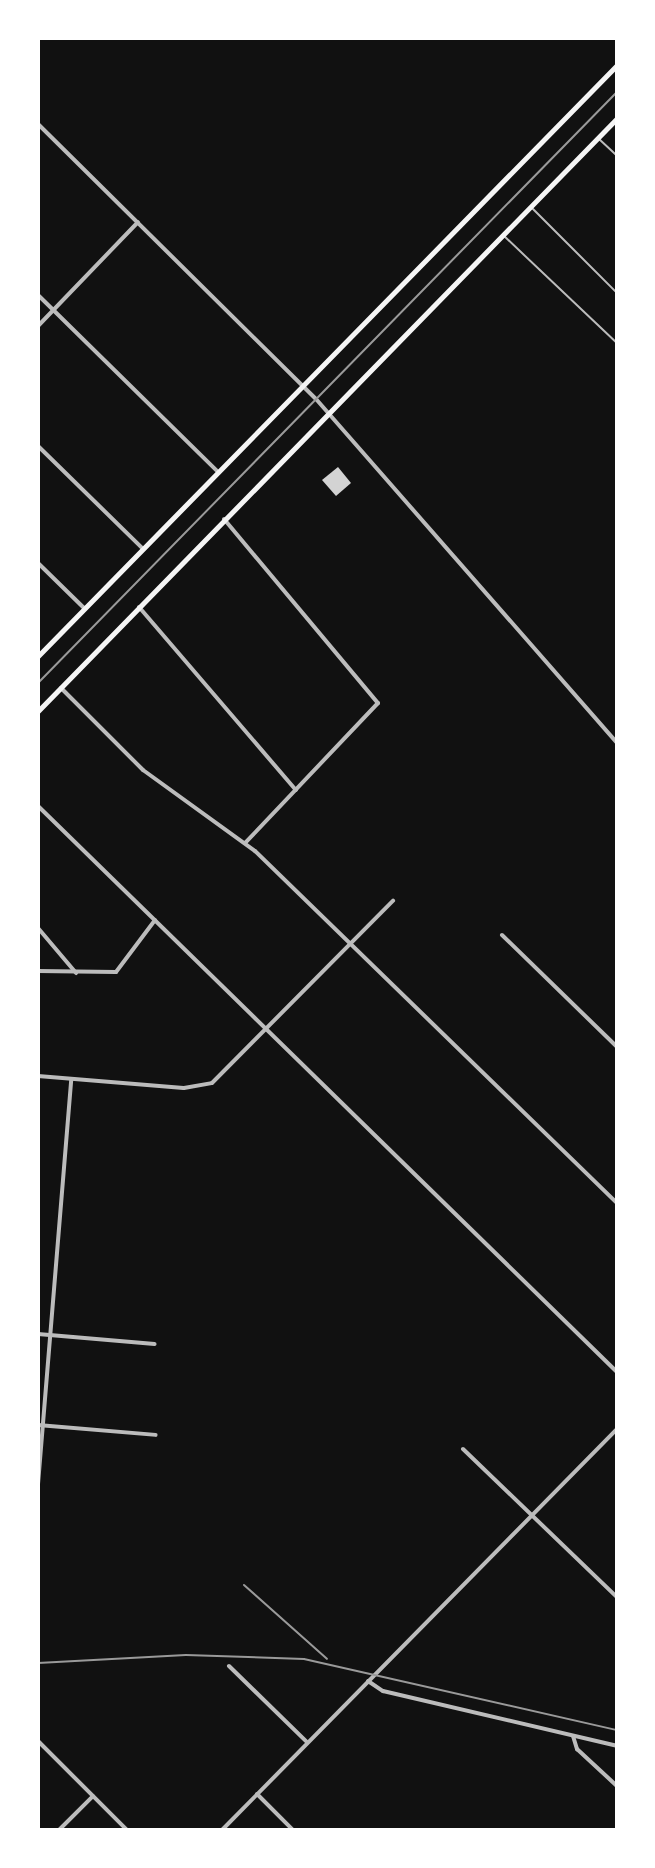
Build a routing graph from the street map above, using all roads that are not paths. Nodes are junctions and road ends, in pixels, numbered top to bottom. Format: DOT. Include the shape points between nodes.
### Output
graph roads {
  1 [pos="617,65"];
  2 [pos="617,118"];
  3 [pos="38,124"];
  4 [pos="598,138"];
  5 [pos="617,156"];
  6 [pos="529,206"];
  7 [pos="138,222"];
  8 [pos="502,234"];
  9 [pos="617,293"];
  10 [pos="38,295"];
  11 [pos="54,310"];
  12 [pos="38,326"];
  13 [pos="617,343"];
  14 [pos="303,385"];
  15 [pos="329,412"];
  16 [pos="38,446"];
  17 [pos="218,472"];
  18 [pos="224,519"];
  19 [pos="143,549"];
  20 [pos="38,563"];
  21 [pos="139,607"];
  22 [pos="84,608"];
  23 [pos="38,656"];
  24 [pos="61,688"];
  25 [pos="38,711"];
  26 [pos="617,743"];
  27 [pos="296,790"];
  28 [pos="38,806"];
  29 [pos="245,843"];
  30 [pos="393,901"];
  31 [pos="155,920"];
  32 [pos="38,928"];
  33 [pos="502,935"];
  34 [pos="351,944"];
  35 [pos="38,971"];
  36 [pos="76,973"];
  37 [pos="267,1030"];
  38 [pos="617,1047"];
  39 [pos="38,1076"];
  40 [pos="71,1079"];
  41 [pos="617,1203"];
  42 [pos="38,1334"];
  43 [pos="53,1335"];
  44 [pos="155,1344"];
  45 [pos="617,1372"];
  46 [pos="38,1425"];
  47 [pos="45,1426"];
  48 [pos="617,1429"];
  49 [pos="156,1435"];
  50 [pos="463,1449"];
  51 [pos="38,1484"];
  52 [pos="531,1515"];
  53 [pos="617,1597"];
  54 [pos="229,1666"];
  55 [pos="368,1681"];
  56 [pos="573,1736"];
  57 [pos="38,1741"];
  58 [pos="307,1742"];
  59 [pos="617,1746"];
  60 [pos="617,1786"];
  61 [pos="257,1794"];
  62 [pos="93,1796"];
  63 [pos="59,1830"];
  64 [pos="127,1830"];
  65 [pos="222,1830"];
  66 [pos="293,1830"];
  1 -- 14 [label="main road"];
  2 -- 4 [label="main road"];
  3 -- 7 [label="street"];
  4 -- 5 [label="lane"];
  4 -- 6 [label="main road"];
  6 -- 8 [label="main road"];
  6 -- 9 [label="lane"];
  7 -- 11 [label="street"];
  7 -- 14 [label="street"];
  8 -- 13 [label="lane"];
  8 -- 15 [label="main road"];
  10 -- 11 [label="street"];
  11 -- 12 [label="street"];
  11 -- 17 [label="street"];
  14 -- 15 [label="street"];
  14 -- 17 [label="main road"];
  15 -- 18 [label="main road"];
  15 -- 26 [label="street"];
  16 -- 19 [label="street"];
  17 -- 19 [label="main road"];
  18 -- 21 [label="main road"];
  18 -- 27 [label="street" via="377,697 375,710"];
  19 -- 22 [label="main road"];
  20 -- 22 [label="street"];
  21 -- 24 [label="main road"];
  21 -- 27 [label="street"];
  22 -- 23 [label="main road"];
  24 -- 25 [label="main road"];
  24 -- 29 [label="street" via="143,770"];
  27 -- 29 [label="street"];
  28 -- 31 [label="street"];
  29 -- 34 [label="street"];
  30 -- 34 [label="street"];
  31 -- 36 [label="street" via="120,969"];
  31 -- 37 [label="street"];
  32 -- 36 [label="street"];
  33 -- 38 [label="street"];
  34 -- 37 [label="street"];
  34 -- 41 [label="street"];
  35 -- 36 [label="street"];
  37 -- 40 [label="street" via="224,1075 198,1087"];
  37 -- 45 [label="street"];
  39 -- 40 [label="street"];
  40 -- 43 [label="street"];
  42 -- 43 [label="street"];
  43 -- 44 [label="street"];
  43 -- 47 [label="street"];
  46 -- 47 [label="street"];
  47 -- 49 [label="street"];
  47 -- 51 [label="street"];
  48 -- 52 [label="street"];
  50 -- 52 [label="street"];
  52 -- 53 [label="street"];
  52 -- 55 [label="street"];
  54 -- 58 [label="street"];
  55 -- 56 [label="street" via="383,1691"];
  55 -- 58 [label="street"];
  56 -- 59 [label="street"];
  56 -- 60 [label="street"];
  57 -- 62 [label="street"];
  58 -- 61 [label="street"];
  61 -- 65 [label="street"];
  61 -- 66 [label="street"];
  62 -- 63 [label="street"];
  62 -- 64 [label="street"];
}
